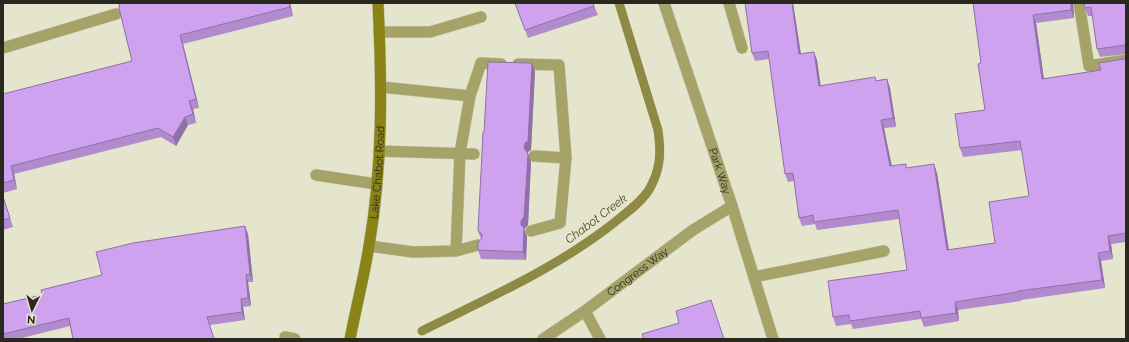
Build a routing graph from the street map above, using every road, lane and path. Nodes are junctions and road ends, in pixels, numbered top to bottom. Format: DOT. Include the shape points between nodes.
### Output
graph roads {
  1 [pos="378,3"];
  2 [pos="664,3"];
  3 [pos="729,3"];
  4 [pos="1079,3"];
  5 [pos="116,14"];
  6 [pos="481,17"];
  7 [pos="379,32"];
  8 [pos="3,48"];
  9 [pos="742,48"];
  10 [pos="1126,60"];
  11 [pos="381,87"];
  12 [pos="470,96"];
  13 [pos="379,151"];
  14 [pos="460,153"];
  15 [pos="474,154"];
  16 [pos="534,156"];
  17 [pos="566,158"];
  18 [pos="316,175"];
  19 [pos="376,184"];
  20 [pos="732,206"];
  21 [pos="531,230"];
  22 [pos="478,245"];
  23 [pos="369,246"];
  24 [pos="456,251"];
  25 [pos="884,251"];
  26 [pos="754,277"];
  27 [pos="585,311"];
  28 [pos="350,339"];
  29 [pos="543,339"];
  30 [pos="600,339"];
  31 [pos="773,339"];
  1 -- 7 [label="main road, Lake Chabot Road"];
  2 -- 20 [label="street, Park Way"];
  3 -- 9 [label="street"];
  4 -- 10 [label="street" via="1089,66"];
  5 -- 8 [label="street"];
  6 -- 7 [label="street" via="430,32"];
  7 -- 11 [label="main road, Lake Chabot Road"];
  11 -- 12 [label="street"];
  11 -- 13 [label="main road, Lake Chabot Road"];
  12 -- 14 [label="street"];
  12 -- 17 [label="street" via="481,63 559,65"];
  13 -- 14 [label="street"];
  13 -- 19 [label="main road, Lake Chabot Road"];
  14 -- 15 [label="street"];
  14 -- 24 [label="street"];
  16 -- 17 [label="street"];
  17 -- 21 [label="street" via="560,223"];
  18 -- 19 [label="street"];
  19 -- 23 [label="main road, Lake Chabot Road"];
  20 -- 26 [label="street, Park Way"];
  20 -- 27 [label="street, Congress Way" via="693,230"];
  22 -- 24 [label="street"];
  23 -- 24 [label="street" via="413,252"];
  23 -- 28 [label="main road, Lake Chabot Road"];
  25 -- 26 [label="street"];
  26 -- 31 [label="street, Park Way"];
  27 -- 29 [label="street, Congress Way"];
  27 -- 30 [label="street"];
}
